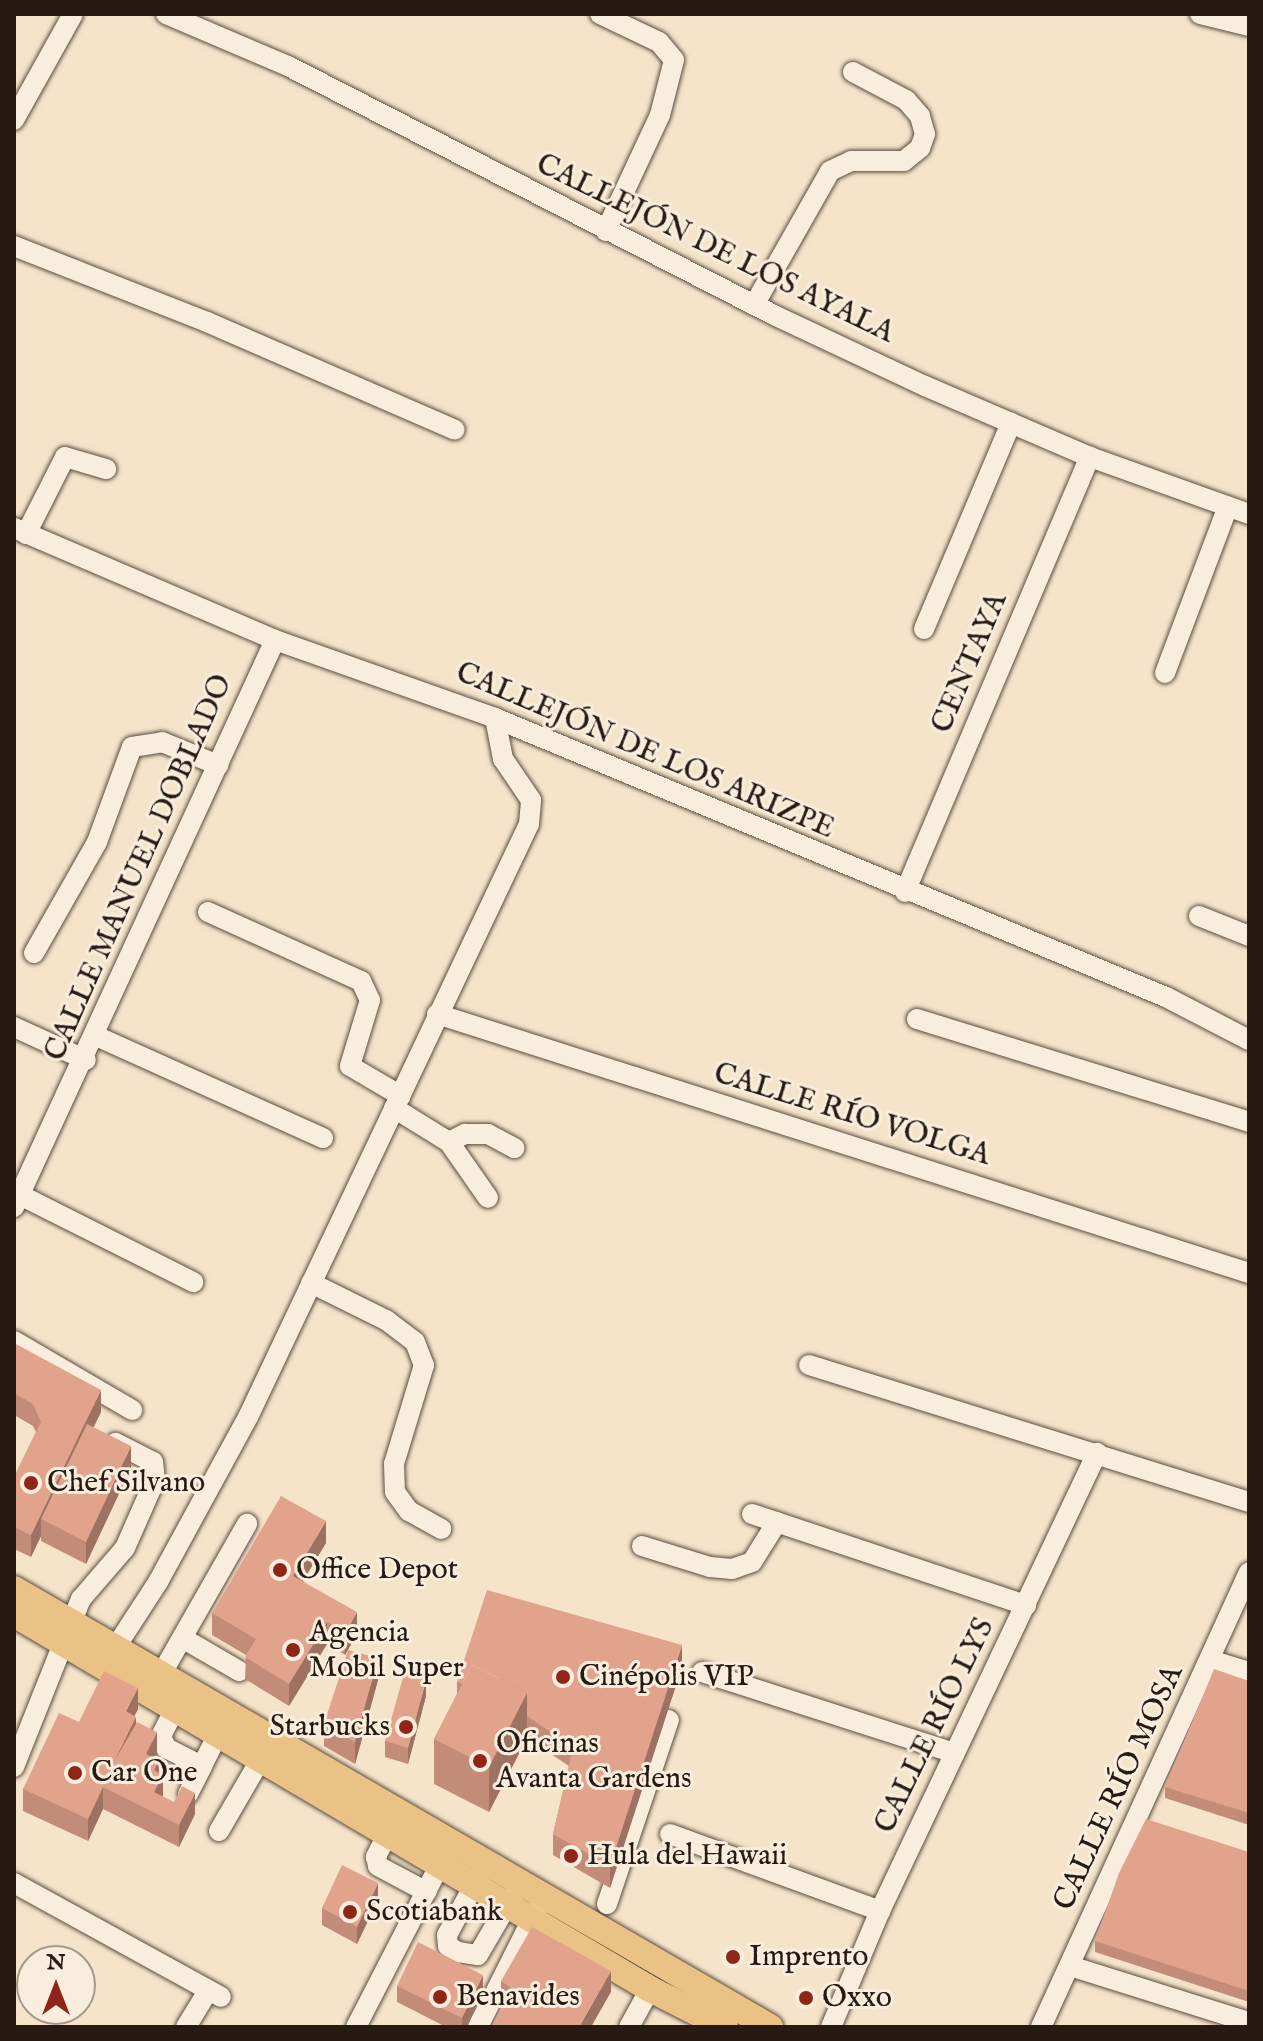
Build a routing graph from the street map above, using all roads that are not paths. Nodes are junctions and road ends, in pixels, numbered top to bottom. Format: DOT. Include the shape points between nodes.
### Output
graph roads {
  1 [pos="73,14"];
  2 [pos="166,14"];
  3 [pos="600,14"];
  4 [pos="1200,14"];
  5 [pos="1249,26"];
  6 [pos="853,72"];
  7 [pos="14,120"];
  8 [pos="606,231"];
  9 [pos="14,246"];
  10 [pos="754,305"];
  11 [pos="1011,423"];
  12 [pos="455,430"];
  13 [pos="1090,457"];
  14 [pos="106,469"];
  15 [pos="1228,506"];
  16 [pos="1249,514"];
  17 [pos="20,531"];
  18 [pos="924,629"];
  19 [pos="275,640"];
  20 [pos="1165,673"];
  21 [pos="495,718"];
  22 [pos="218,765"];
  23 [pos="905,892"];
  24 [pos="208,912"];
  25 [pos="1199,916"];
  26 [pos="1249,936"];
  27 [pos="34,953"];
  28 [pos="437,1014"];
  29 [pos="917,1019"];
  30 [pos="14,1027"];
  31 [pos="96,1036"];
  32 [pos="1249,1040"];
  33 [pos="86,1060"];
  34 [pos="398,1102"];
  35 [pos="1249,1122"];
  36 [pos="323,1138"];
  37 [pos="449,1142"];
  38 [pos="514,1148"];
  39 [pos="488,1198"];
  40 [pos="17,1201"];
  41 [pos="1249,1273"];
  42 [pos="193,1282"];
  43 [pos="311,1283"];
  44 [pos="14,1341"];
  45 [pos="809,1365"];
  46 [pos="132,1410"];
  47 [pos="116,1443"];
  48 [pos="1097,1453"];
  49 [pos="1249,1502"];
  50 [pos="752,1514"];
  51 [pos="777,1522"];
  52 [pos="247,1524"];
  53 [pos="441,1529"];
  54 [pos="642,1546"];
  55 [pos="1249,1572"];
  56 [pos="14,1589"];
  57 [pos="1026,1605"];
  58 [pos="14,1614"];
  59 [pos="69,1634"];
  60 [pos="184,1639"];
  61 [pos="109,1657"];
  62 [pos="1210,1660"];
  63 [pos="239,1671"];
  64 [pos="702,1672"];
  65 [pos="1249,1672"];
  66 [pos="156,1684"];
  67 [pos="180,1698"];
  68 [pos="669,1720"];
  69 [pos="223,1724"];
  70 [pos="266,1749"];
  71 [pos="954,1753"];
  72 [pos="202,1766"];
  73 [pos="14,1767"];
  74 [pos="188,1794"];
  75 [pos="382,1820"];
  76 [pos="219,1831"];
  77 [pos="670,1834"];
  78 [pos="446,1854"];
  79 [pos="480,1874"];
  80 [pos="14,1883"];
  81 [pos="427,1892"];
  82 [pos="514,1894"];
  83 [pos="607,1904"];
  84 [pos="538,1908"];
  85 [pos="880,1911"];
  86 [pos="1070,1966"];
  87 [pos="650,1989"];
  88 [pos="1249,2022"];
  89 [pos="713,2024"];
  90 [pos="186,2027"];
  91 [pos="356,2027"];
  92 [pos="478,2027"];
  93 [pos="629,2027"];
  94 [pos="770,2027"];
  95 [pos="831,2027"];
  96 [pos="1041,2027"];
  1 -- 7 [label="street"];
  2 -- 8 [label="street, CALLEJÓN DE LOS AYALA" via="288,66"];
  3 -- 8 [label="street" via="659,42 674,60 660,115"];
  4 -- 5 [label="street"];
  6 -- 10 [label="street" via="913,108 925,134 920,148 904,161 851,161 830,171"];
  8 -- 10 [label="street, CALLEJÓN DE LOS AYALA"];
  9 -- 12 [label="street" via="207,322"];
  10 -- 11 [label="street, CALLEJÓN DE LOS AYALA"];
  11 -- 13 [label="street, CALLEJÓN DE LOS AYALA"];
  11 -- 18 [label="street"];
  13 -- 15 [label="street, CALLEJÓN DE LOS AYALA"];
  13 -- 23 [label="street, CENTAYA"];
  14 -- 17 [label="street" via="65,457"];
  15 -- 16 [label="street, CALLEJÓN DE LOS AYALA"];
  15 -- 20 [label="street"];
  17 -- 19 [label="street, CALLEJÓN DE LOS ARIZPE"];
  19 -- 21 [label="street, CALLEJÓN DE LOS ARIZPE"];
  19 -- 22 [label="street, CALLE MANUEL DOBLADO"];
  21 -- 23 [label="street, CALLEJÓN DE LOS ARIZPE"];
  21 -- 28 [label="street" via="503,759 527,793 531,815"];
  22 -- 27 [label="street" via="162,742 132,747 97,842"];
  22 -- 31 [label="street, CALLE MANUEL DOBLADO"];
  23 -- 32 [label="street, CALLEJÓN DE LOS ARIZPE" via="1166,997"];
  24 -- 34 [label="street" via="361,981 370,1000 350,1066"];
  25 -- 26 [label="street"];
  28 -- 34 [label="street"];
  28 -- 41 [label="street, CALLE RÍO VOLGA"];
  29 -- 35 [label="street"];
  30 -- 33 [label="street"];
  31 -- 33 [label="street, CALLE MANUEL DOBLADO"];
  31 -- 36 [label="street"];
  33 -- 40 [label="street, CALLE MANUEL DOBLADO"];
  34 -- 37 [label="street"];
  34 -- 43 [label="street"];
  37 -- 38 [label="street" via="465,1134 488,1134"];
  37 -- 39 [label="street"];
  40 -- 42 [label="street"];
  43 -- 53 [label="street" via="386,1320 415,1342 424,1365 394,1464 395,1492 409,1511"];
  43 -- 61 [label="street" via="241,1429 158,1582"];
  44 -- 46 [label="street"];
  45 -- 48 [label="street"];
  47 -- 59 [label="street" via="148,1458 157,1473 125,1548 81,1599"];
  48 -- 49 [label="street"];
  48 -- 57 [label="street, CALLE RÍO LYS"];
  50 -- 51 [label="street"];
  51 -- 54 [label="street" via="752,1562 732,1569"];
  51 -- 57 [label="street"];
  52 -- 60 [label="street"];
  55 -- 62 [label="street, CALLE RÍO MOSA"];
  56 -- 59 [label="main road"];
  57 -- 71 [label="street, CALLE RÍO LYS"];
  58 -- 59 [label="main road"];
  59 -- 61 [label="main road"];
  59 -- 73 [label="street"];
  60 -- 63 [label="street"];
  60 -- 66 [label="street"];
  61 -- 66 [label="main road"];
  62 -- 65 [label="street"];
  62 -- 86 [label="street, CALLE RÍO MOSA" via="1144,1821"];
  64 -- 71 [label="street"];
  66 -- 67 [label="main road"];
  67 -- 69 [label="main road"];
  67 -- 72 [label="street" via="162,1744"];
  68 -- 83 [label="street"];
  69 -- 70 [label="main road"];
  69 -- 72 [label="street"];
  70 -- 75 [label="main road"];
  70 -- 76 [label="street"];
  71 -- 85 [label="street, CALLE RÍO LYS"];
  72 -- 74 [label="street"];
  75 -- 78 [label="main road"];
  75 -- 81 [label="street" via="378,1866"];
  77 -- 85 [label="street"];
  78 -- 79 [label="main road"];
  78 -- 81 [label="street"];
  79 -- 82 [label="main road"];
  79 -- 82 [label="street" via="446,1939 458,1952 478,1955"];
  80 -- 90 [label="street" via="214,1994"];
  81 -- 91 [label="street"];
  82 -- 84 [label="main road"];
  84 -- 87 [label="main road"];
  84 -- 92 [label="street"];
  84 -- 94 [label="main road"];
  85 -- 95 [label="street, CALLE RÍO LYS"];
  86 -- 88 [label="street"];
  86 -- 96 [label="street, CALLE RÍO MOSA"];
  87 -- 89 [label="main road"];
  87 -- 93 [label="street"];
}
